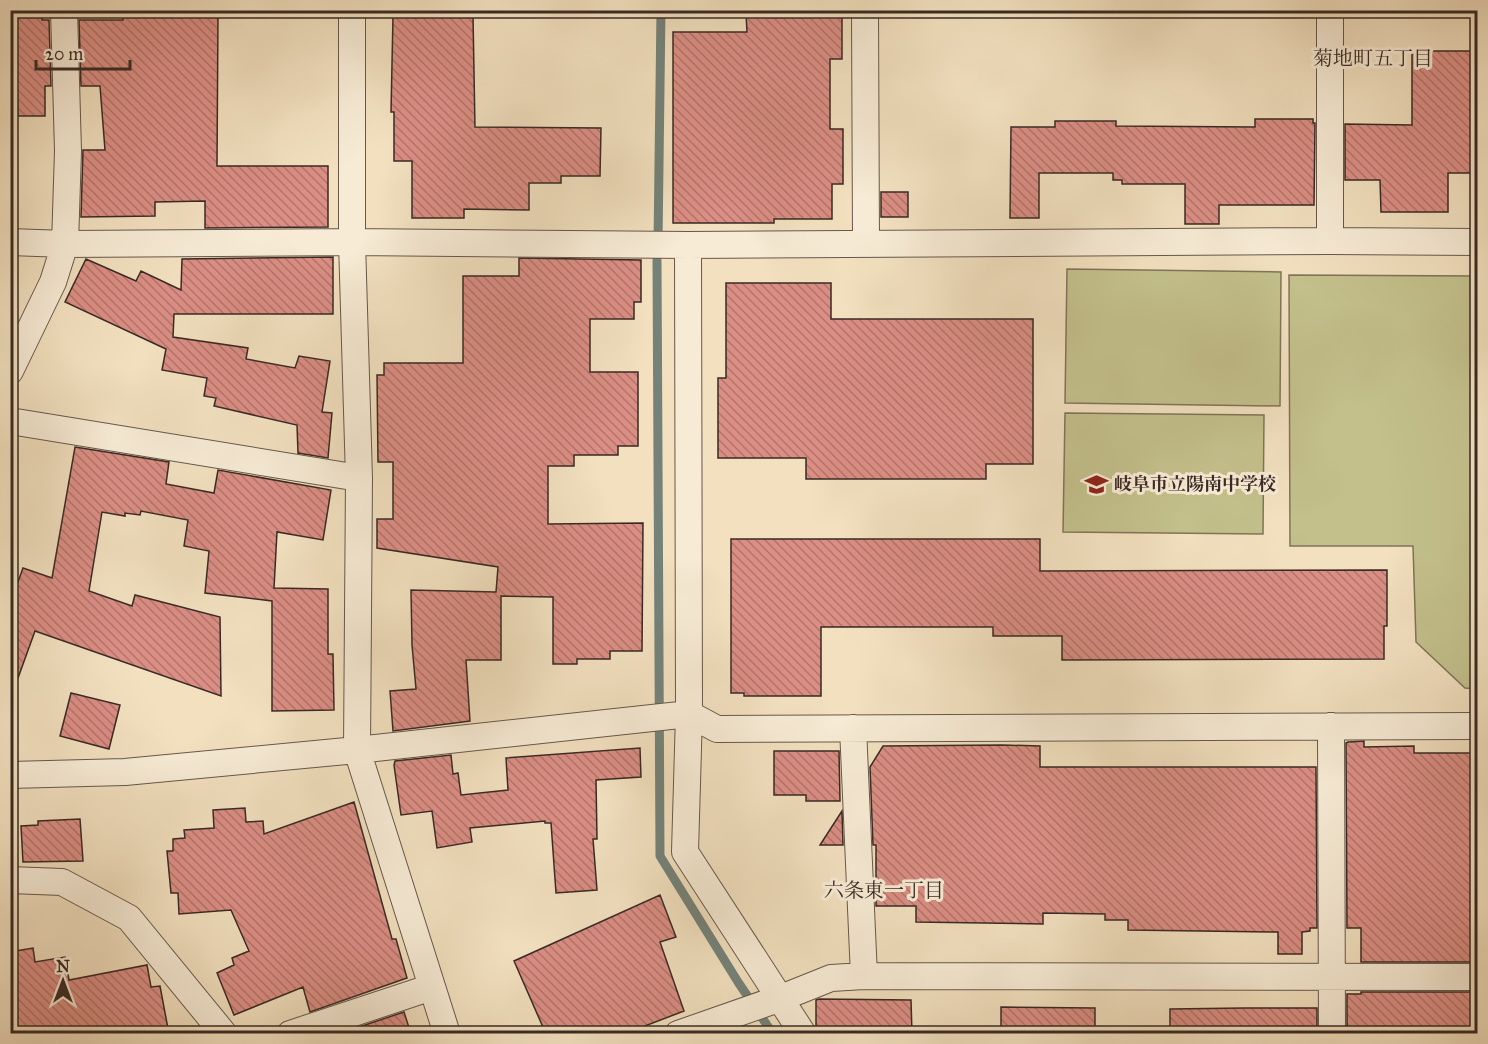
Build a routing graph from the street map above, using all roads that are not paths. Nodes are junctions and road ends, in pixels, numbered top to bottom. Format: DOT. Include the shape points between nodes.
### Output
graph roads {
  1 [pos="64,10"];
  2 [pos="352,10"];
  3 [pos="865,10"];
  4 [pos="1330,10"];
  5 [pos="1330,241"];
  6 [pos="10,242"];
  7 [pos="352,242"];
  8 [pos="1478,242"];
  9 [pos="65,244"];
  10 [pos="866,244"];
  11 [pos="688,245"];
  12 [pos="10,371"];
  13 [pos="10,421"];
  14 [pos="359,478"];
  15 [pos="689,714"];
  16 [pos="1330,726"];
  17 [pos="1478,726"];
  18 [pos="853,728"];
  19 [pos="357,750"];
  20 [pos="10,775"];
  21 [pos="10,880"];
  22 [pos="864,976"];
  23 [pos="1332,977"];
  24 [pos="1478,977"];
  25 [pos="432,987"];
  26 [pos="781,998"];
  27 [pos="224,1034"];
  28 [pos="290,1034"];
  29 [pos="447,1034"];
  30 [pos="678,1034"];
  31 [pos="803,1034"];
  32 [pos="1332,1034"];
  1 -- 9 [label="street" via="68,152"];
  2 -- 7 [label="street"];
  3 -- 10 [label="street"];
  4 -- 5 [label="street"];
  5 -- 8 [label="street"];
  5 -- 10 [label="street"];
  6 -- 9 [label="street"];
  7 -- 9 [label="street"];
  7 -- 11 [label="street"];
  7 -- 14 [label="street"];
  9 -- 12 [label="street" via="53,282"];
  10 -- 11 [label="street"];
  11 -- 15 [label="street"];
  13 -- 14 [label="street"];
  14 -- 19 [label="street"];
  15 -- 18 [label="street" via="717,729"];
  15 -- 19 [label="street"];
  15 -- 26 [label="street" via="685,852"];
  16 -- 17 [label="street"];
  16 -- 18 [label="street"];
  16 -- 23 [label="street"];
  18 -- 22 [label="street"];
  19 -- 20 [label="street" via="125,772"];
  19 -- 25 [label="street"];
  21 -- 27 [label="street" via="62,882 129,918"];
  22 -- 23 [label="street"];
  22 -- 26 [label="street" via="831,978"];
  23 -- 24 [label="street"];
  23 -- 32 [label="street"];
  25 -- 28 [label="street"];
  25 -- 29 [label="street"];
  26 -- 30 [label="street"];
  26 -- 31 [label="street"];
}
